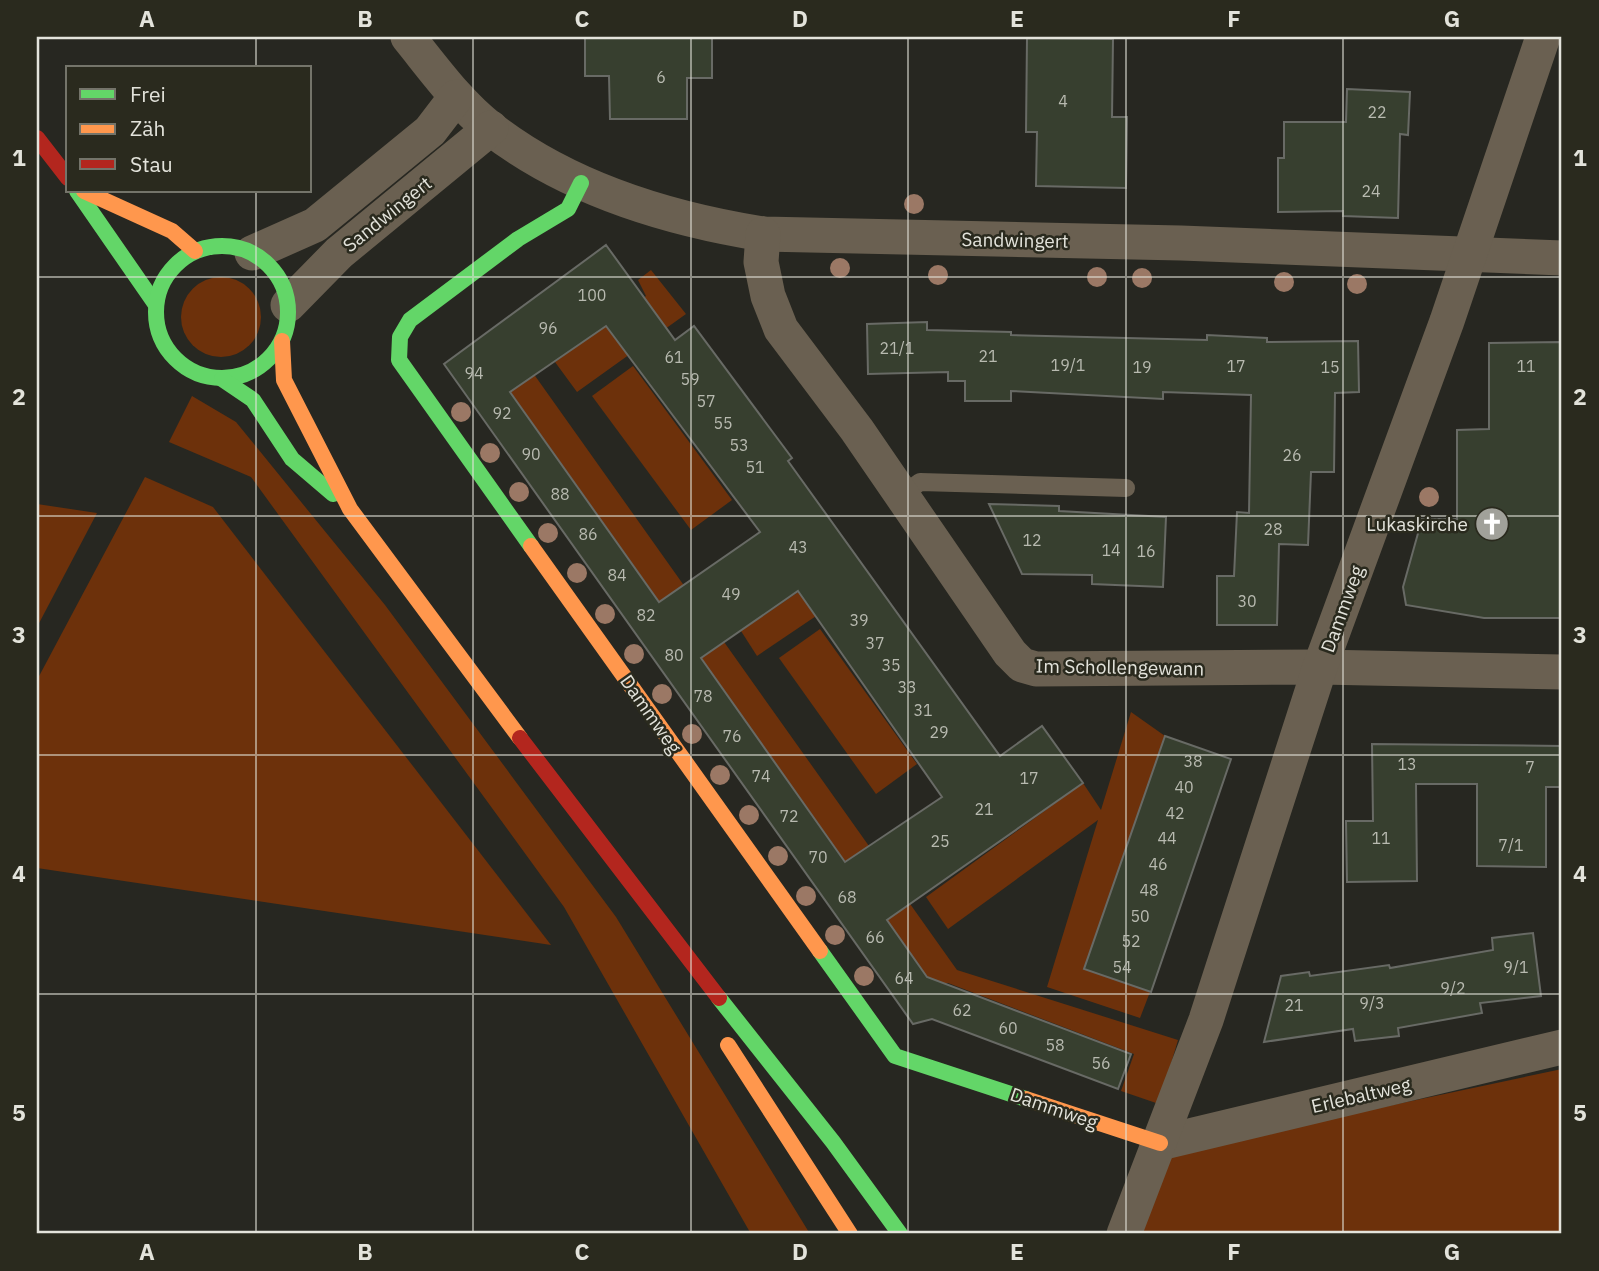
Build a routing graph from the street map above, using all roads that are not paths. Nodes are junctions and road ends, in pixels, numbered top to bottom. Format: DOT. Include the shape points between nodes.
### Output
graph roads {
  1 [pos="408,37"];
  2 [pos="1543,37"];
  3 [pos="456,97"];
  4 [pos="491,128"];
  5 [pos="37,138"];
  6 [pos="66,175"];
  7 [pos="581,183"];
  8 [pos="78,192"];
  9 [pos="86,192"];
  10 [pos="763,234"];
  11 [pos="195,251"];
  12 [pos="252,253"];
  13 [pos="1468,254"];
  14 [pos="1562,258"];
  15 [pos="156,305"];
  16 [pos="288,305"];
  17 [pos="282,341"];
  18 [pos="222,379"];
  19 [pos="1126,488"];
  20 [pos="901,496"];
  21 [pos="350,509"];
  22 [pos="1320,667"];
  23 [pos="1562,672"];
  24 [pos="602,849"];
  25 [pos="699,1000"];
  26 [pos="722,1035"];
  27 [pos="1562,1047"];
  28 [pos="1160,1143"];
  29 [pos="850,1234"];
  30 [pos="900,1234"];
  31 [pos="1124,1234"];
  1 -- 3 [label="street, Sandwingert"];
  2 -- 13 [label="street, Dammweg"];
  3 -- 4 [label="street, Sandwingert"];
  3 -- 12 [label="street, Sandwingert" via="430,131 315,225"];
  4 -- 7 [label="street, Sandwingert"];
  4 -- 16 [label="street, Sandwingert" via="339,253"];
  5 -- 6 [label="main road"];
  7 -- 10 [label="street, Sandwingert" via="716,227"];
  7 -- 28 [label="main road, Dammweg" via="568,209 518,239 410,320 400,337 399,360 895,1056"];
  8 -- 15 [label="main road"];
  9 -- 11 [label="main road" via="172,231"];
  10 -- 13 [label="street, Sandwingert"];
  10 -- 20 [label="street, Im Schollengewann" via="761,262 782,329"];
  11 -- 12 [label="main road" via="224,246"];
  11 -- 15 [label="main road" via="168,273"];
  12 -- 16 [label="main road" via="276,275"];
  13 -- 14 [label="street, Sandwingert"];
  13 -- 22 [label="street, Dammweg"];
  15 -- 18 [label="main road" via="156,323 171,356 203,376"];
  16 -- 17 [label="main road"];
  17 -- 18 [label="main road" via="257,368"];
  17 -- 21 [label="main road" via="284,380"];
  18 -- 21 [label="main road" via="253,400 292,459"];
  19 -- 20 [label="lane" via="920,482"];
  20 -- 22 [label="street, Im Schollengewann" via="1022,665 1037,669"];
  21 -- 24 [label="main road"];
  22 -- 23 [label="street, Im Schollengewann"];
  22 -- 28 [label="street, Dammweg" via="1210,1007"];
  24 -- 25 [label="main road"];
  24 -- 30 [label="main road"];
  26 -- 29 [label="main road"];
  27 -- 28 [label="street, Erlebaltweg"];
  28 -- 31 [label="street, Dammweg"];
}
